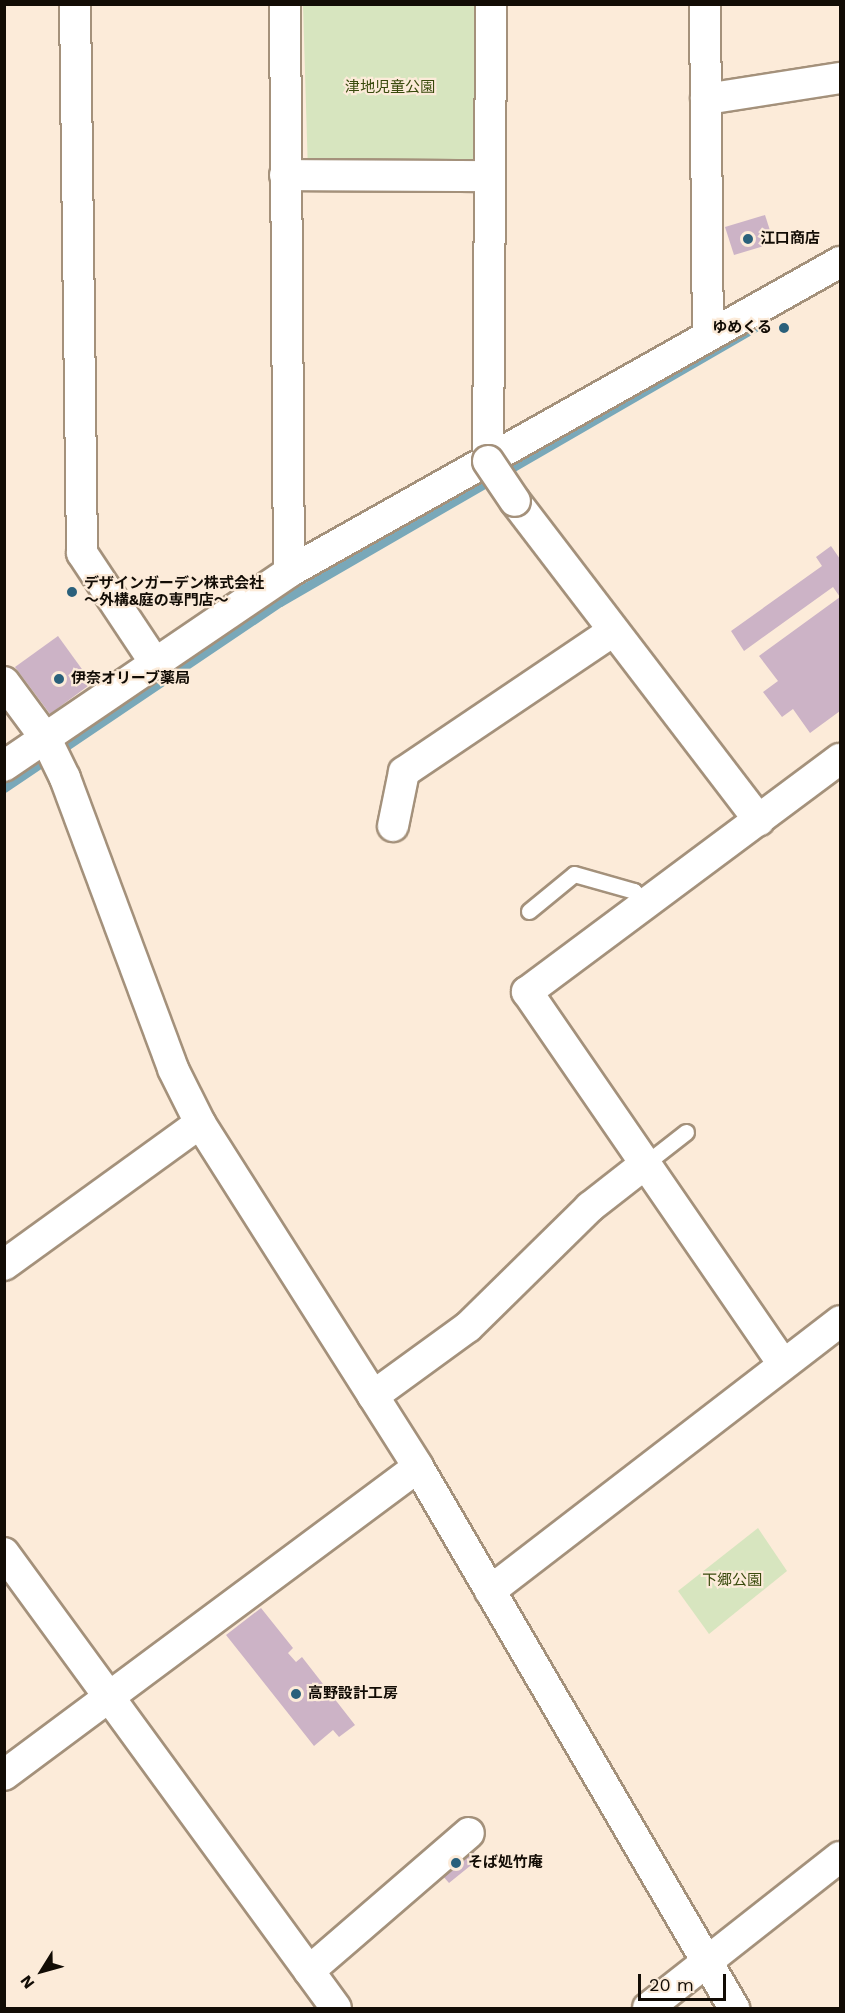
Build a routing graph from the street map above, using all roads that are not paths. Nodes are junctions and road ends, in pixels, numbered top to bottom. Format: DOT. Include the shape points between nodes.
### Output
graph roads {
  1 [pos="75,4"];
  2 [pos="285,4"];
  3 [pos="491,4"];
  4 [pos="705,4"];
  5 [pos="840,78"];
  6 [pos="706,99"];
  7 [pos="285,175"];
  8 [pos="490,176"];
  9 [pos="840,261"];
  10 [pos="708,335"];
  11 [pos="488,461"];
  12 [pos="289,572"];
  13 [pos="612,631"];
  14 [pos="155,663"];
  15 [pos="4,682"];
  16 [pos="46,738"];
  17 [pos="840,759"];
  18 [pos="4,766"];
  19 [pos="759,820"];
  20 [pos="393,826"];
  21 [pos="643,906"];
  22 [pos="529,911"];
  23 [pos="200,1123"];
  24 [pos="686,1132"];
  25 [pos="645,1164"];
  26 [pos="4,1265"];
  27 [pos="840,1322"];
  28 [pos="783,1364"];
  29 [pos="373,1396"];
  30 [pos="418,1467"];
  31 [pos="4,1553"];
  32 [pos="490,1591"];
  33 [pos="109,1699"];
  34 [pos="4,1775"];
  35 [pos="469,1833"];
  36 [pos="840,1857"];
  37 [pos="707,1962"];
  38 [pos="309,1971"];
  39 [pos="336,2008"];
  40 [pos="648,2008"];
  41 [pos="734,2008"];
  1 -- 14 [label="street" via="82,553"];
  2 -- 7 [label="street"];
  3 -- 8 [label="street"];
  4 -- 6 [label="street"];
  5 -- 6 [label="street"];
  6 -- 10 [label="street"];
  7 -- 8 [label="street"];
  7 -- 12 [label="street"];
  8 -- 11 [label="street"];
  9 -- 10 [label="street"];
  10 -- 11 [label="street"];
  11 -- 12 [label="street"];
  11 -- 13 [label="street, bridge"];
  12 -- 14 [label="street"];
  13 -- 19 [label="street"];
  13 -- 20 [label="street" via="404,772"];
  14 -- 16 [label="street"];
  15 -- 16 [label="street"];
  16 -- 18 [label="street"];
  16 -- 23 [label="street" via="93,846 173,1069"];
  17 -- 19 [label="street"];
  19 -- 21 [label="street"];
  21 -- 22 [label="lane" via="634,891 574,874"];
  21 -- 25 [label="street" via="527,992"];
  23 -- 26 [label="street"];
  23 -- 29 [label="street"];
  24 -- 25 [label="lane"];
  25 -- 28 [label="street"];
  25 -- 29 [label="street" via="590,1207 468,1327"];
  27 -- 28 [label="street"];
  28 -- 32 [label="street"];
  29 -- 30 [label="street"];
  30 -- 32 [label="street"];
  30 -- 33 [label="street"];
  31 -- 33 [label="street"];
  32 -- 37 [label="street"];
  33 -- 34 [label="street"];
  33 -- 38 [label="street"];
  35 -- 38 [label="street"];
  36 -- 37 [label="street"];
  37 -- 40 [label="street"];
  37 -- 41 [label="street"];
  38 -- 39 [label="street"];
}
